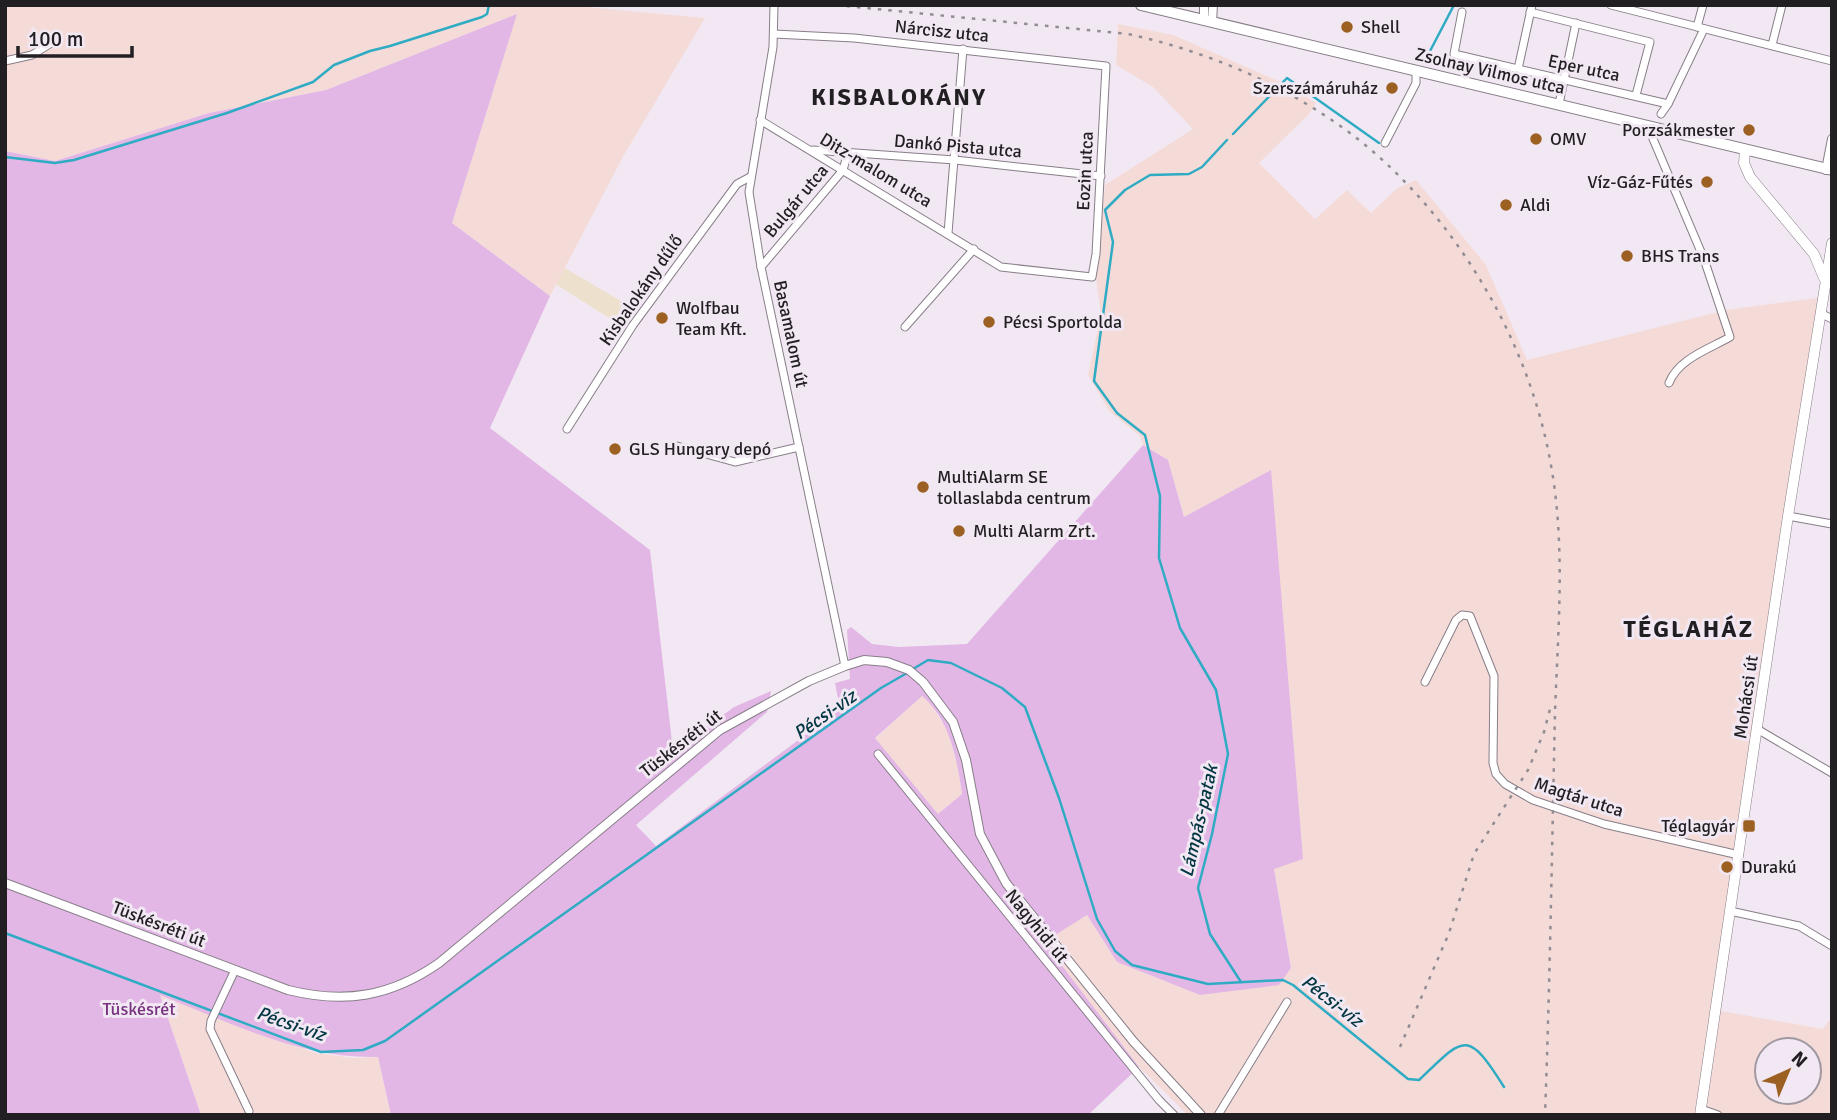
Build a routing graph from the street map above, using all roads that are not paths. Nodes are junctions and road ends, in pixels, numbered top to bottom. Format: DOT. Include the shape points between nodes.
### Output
graph roads {
  1 [pos="774,5"];
  2 [pos="1141,5"];
  3 [pos="1204,5"];
  4 [pos="1213,5"];
  5 [pos="1611,5"];
  6 [pos="1703,5"];
  7 [pos="1782,5"];
  8 [pos="1531,8"];
  9 [pos="1641,9"];
  10 [pos="1462,12"];
  11 [pos="1208,21"];
  12 [pos="1576,23"];
  13 [pos="1700,28"];
  14 [pos="774,34"];
  15 [pos="55,40"];
  16 [pos="1772,45"];
  17 [pos="963,49"];
  18 [pos="5,61"];
  19 [pos="1832,61"];
  20 [pos="1106,66"];
  21 [pos="1517,69"];
  22 [pos="1416,72"];
  23 [pos="1564,81"];
  24 [pos="1636,95"];
  25 [pos="1559,104"];
  26 [pos="1668,104"];
  27 [pos="1661,114"];
  28 [pos="760,120"];
  29 [pos="1648,127"];
  30 [pos="1832,139"];
  31 [pos="1385,143"];
  32 [pos="812,150"];
  33 [pos="1745,150"];
  34 [pos="848,152"];
  35 [pos="956,160"];
  36 [pos="842,170"];
  37 [pos="1829,170"];
  38 [pos="1101,176"];
  39 [pos="751,177"];
  40 [pos="948,233"];
  41 [pos="1806,244"];
  42 [pos="1832,244"];
  43 [pos="974,249"];
  44 [pos="1831,258"];
  45 [pos="761,267"];
  46 [pos="1092,277"];
  47 [pos="1825,282"];
  48 [pos="1820,313"];
  49 [pos="1832,319"];
  50 [pos="905,327"];
  51 [pos="1669,383"];
  52 [pos="567,429"];
  53 [pos="677,446"];
  54 [pos="799,447"];
  55 [pos="1788,516"];
  56 [pos="1832,524"];
  57 [pos="845,666"];
  58 [pos="1424,682"];
  59 [pos="1758,729"];
  60 [pos="878,754"];
  61 [pos="1832,772"];
  62 [pos="1739,855"];
  63 [pos="5,883"];
  64 [pos="1730,911"];
  65 [pos="1832,946"];
  66 [pos="235,970"];
  67 [pos="1287,1002"];
  68 [pos="249,1111"];
  69 [pos="1701,1112"];
  70 [pos="1174,1115"];
  71 [pos="1201,1115"];
  72 [pos="1218,1115"];
  73 [pos="1718,1115"];
  1 -- 14 [label="street, Basamalom út"];
  2 -- 11 [label="main road, Zsolnay Vilmos utca"];
  3 -- 11 [label="street"];
  4 -- 11 [label="street"];
  5 -- 9 [label="street"];
  6 -- 13 [label="street"];
  7 -- 16 [label="street"];
  8 -- 12 [label="street"];
  8 -- 21 [label="street"];
  9 -- 13 [label="street"];
  10 -- 21 [label="street, Eper utca" via="1454,54"];
  11 -- 22 [label="main road, Zsolnay Vilmos utca"];
  12 -- 23 [label="street"];
  12 -- 24 [label="street" via="1650,42"];
  13 -- 16 [label="street"];
  13 -- 26 [label="street"];
  14 -- 17 [label="street, Nárcisz utca"];
  14 -- 28 [label="street, Basamalom út"];
  15 -- 18 [label="street" via="32,55"];
  16 -- 19 [label="street"];
  17 -- 20 [label="street, Nárcisz utca"];
  17 -- 35 [label="street"];
  20 -- 38 [label="street, Eozin utca"];
  21 -- 23 [label="street, Eper utca"];
  22 -- 25 [label="main road, Zsolnay Vilmos utca"];
  22 -- 31 [label="street" via="1416,83"];
  23 -- 24 [label="street, Eper utca"];
  23 -- 25 [label="street"];
  24 -- 26 [label="street, Eper utca"];
  25 -- 29 [label="main road, Zsolnay Vilmos utca"];
  26 -- 27 [label="street"];
  28 -- 32 [label="street, Ditz-malom utca"];
  28 -- 39 [label="street, Basamalom út"];
  29 -- 33 [label="main road, Zsolnay Vilmos utca"];
  29 -- 51 [label="street" via="1704,259 1730,337 1681,365"];
  30 -- 37 [label="street"];
  32 -- 34 [label="street, Dankó Pista utca"];
  32 -- 36 [label="street, Ditz-malom utca"];
  33 -- 37 [label="main road, Zsolnay Vilmos utca"];
  33 -- 41 [label="main road" via="1750,177"];
  34 -- 35 [label="street, Dankó Pista utca"];
  34 -- 36 [label="street, Bulgár utca"];
  35 -- 38 [label="street, Dankó Pista utca"];
  35 -- 40 [label="street"];
  36 -- 40 [label="street, Ditz-malom utca"];
  36 -- 45 [label="street, Bulgár utca"];
  38 -- 46 [label="street, Eozin utca"];
  39 -- 45 [label="street, Basamalom út" via="749,192"];
  39 -- 52 [label="street, Kisbalokány dűlő" via="737,184 633,325"];
  40 -- 43 [label="street, Ditz-malom utca"];
  41 -- 42 [label="main road" via="1820,248"];
  41 -- 47 [label="main road"];
  42 -- 44 [label="main road, Mohácsi út"];
  43 -- 46 [label="street, Ditz-malom utca" via="1013,270"];
  43 -- 50 [label="street"];
  44 -- 47 [label="main road, Mohácsi út"];
  45 -- 54 [label="street, Basamalom út"];
  47 -- 48 [label="main road, Mohácsi út"];
  48 -- 49 [label="street"];
  48 -- 55 [label="main road, Mohácsi út"];
  53 -- 54 [label="street" via="735,462"];
  54 -- 57 [label="street, Basamalom út"];
  55 -- 56 [label="street"];
  55 -- 59 [label="main road, Mohácsi út"];
  57 -- 66 [label="street, Tüskésréti út" via="720,730 453,952 410,981 371,995 321,997"];
  57 -- 71 [label="street, Tüskésréti út" via="871,660 903,667 935,696 957,729 980,834 1006,883 1133,1041"];
  58 -- 62 [label="street, Magtár utca" via="1456,620 1471,616 1494,676 1493,763 1505,784 1533,800 1604,824"];
  59 -- 61 [label="street"];
  59 -- 62 [label="main road, Mohácsi út"];
  60 -- 70 [label="street, Nagyhidi út"];
  62 -- 64 [label="main road, Mohácsi út"];
  63 -- 66 [label="street, Tüskésréti út"];
  64 -- 65 [label="street" via="1799,926"];
  64 -- 69 [label="main road, Mohácsi út"];
  66 -- 68 [label="street" via="210,1025"];
  67 -- 72 [label="street"];
  69 -- 73 [label="street"];
}
